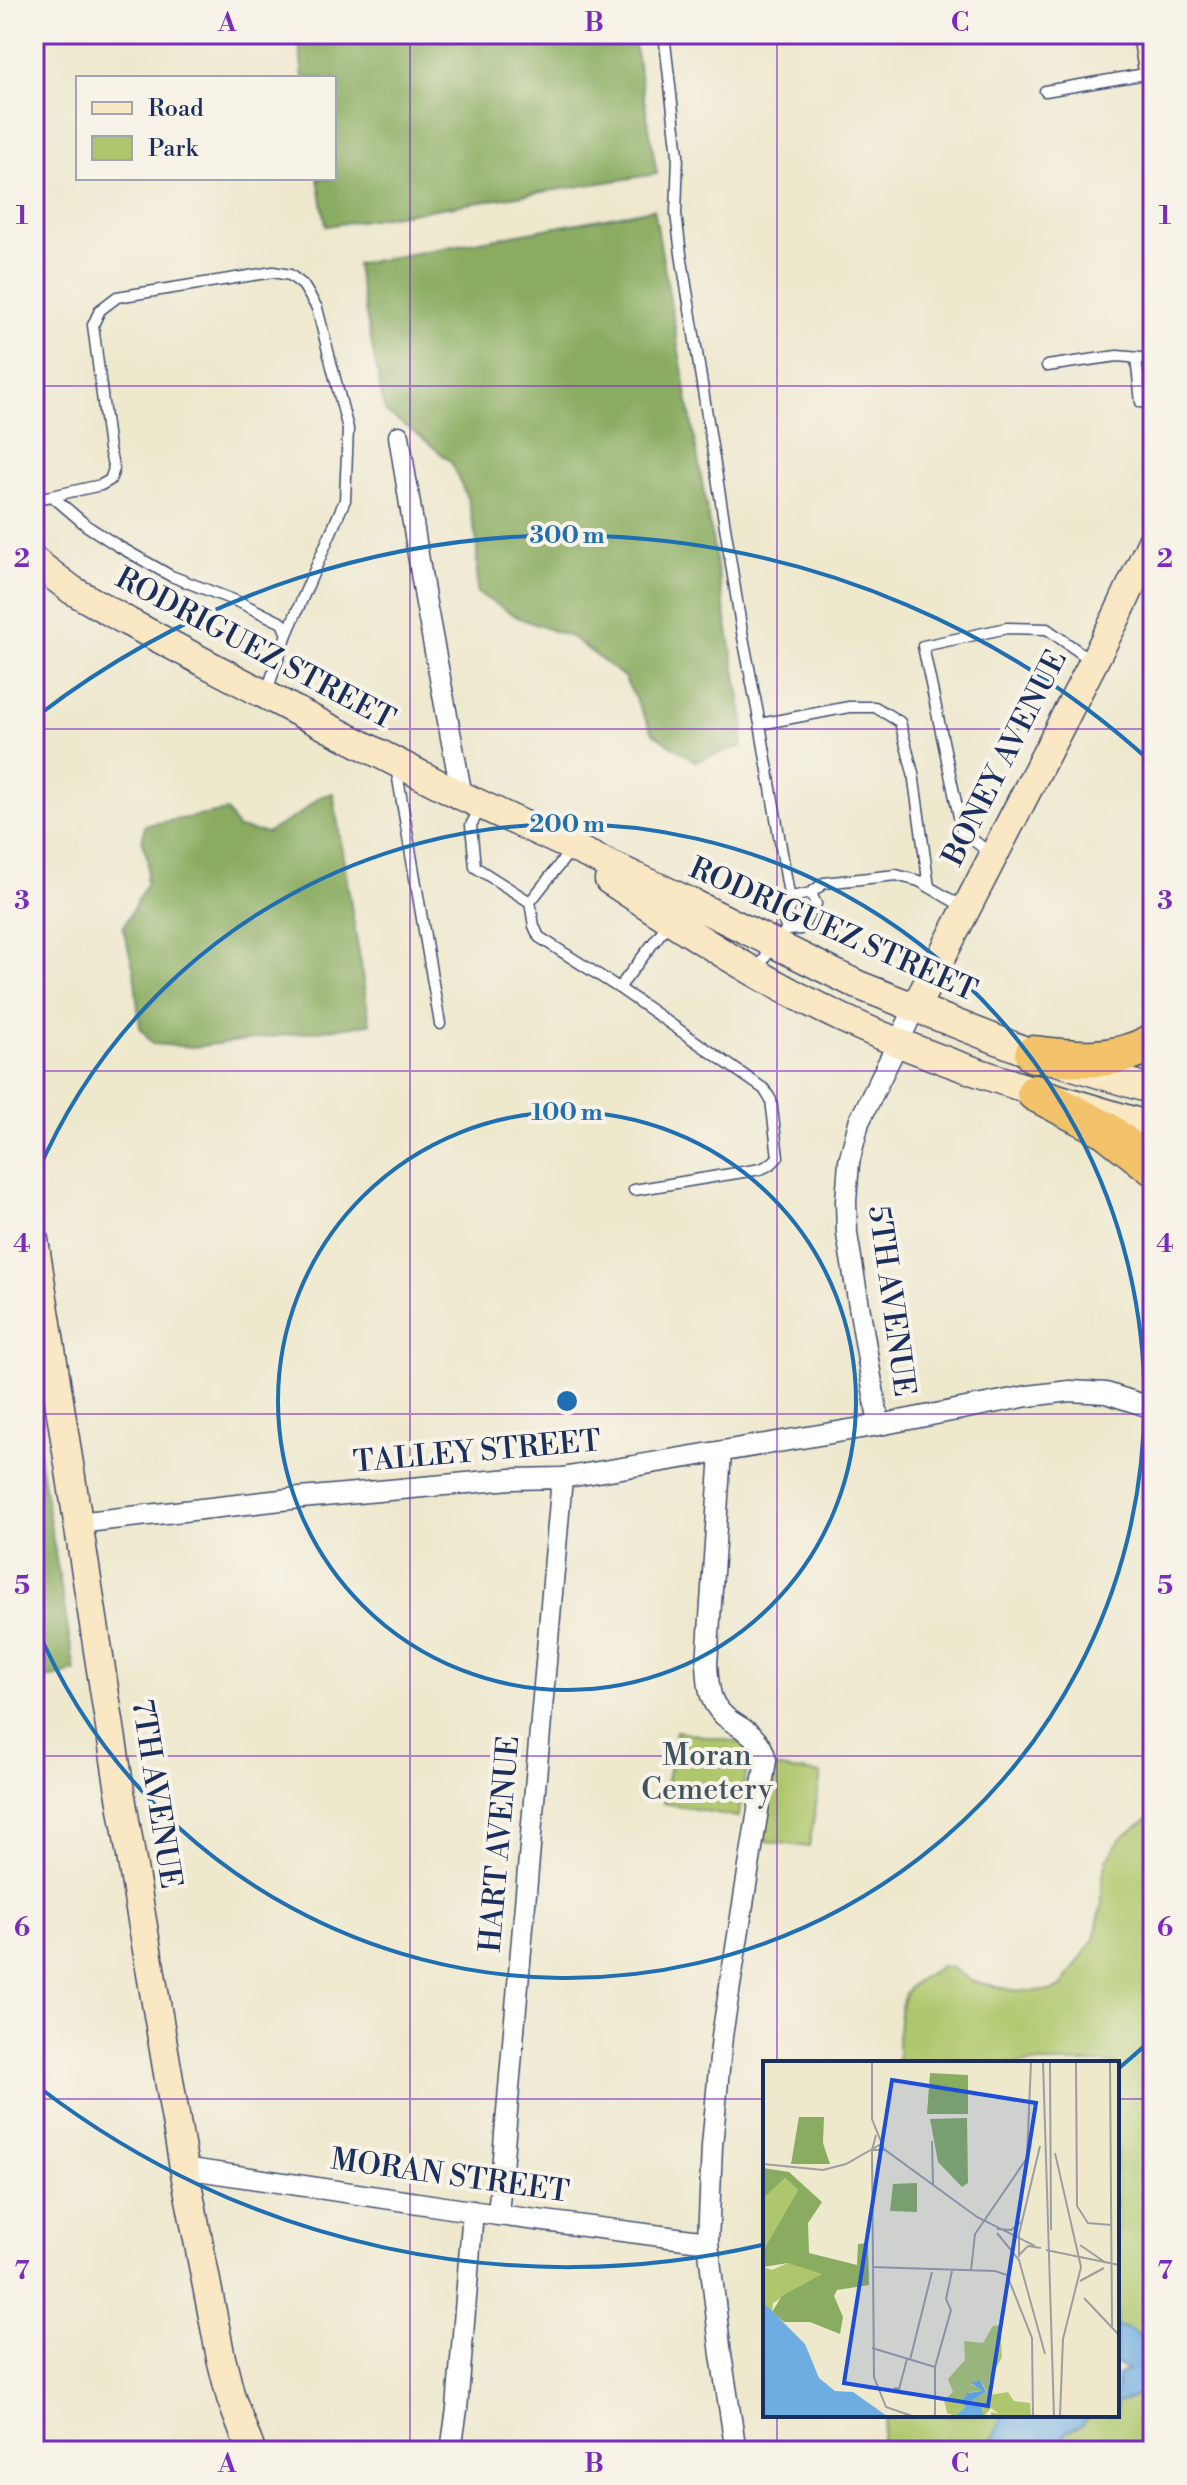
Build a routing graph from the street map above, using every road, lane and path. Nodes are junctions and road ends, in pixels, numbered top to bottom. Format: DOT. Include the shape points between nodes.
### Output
graph roads {
  1 [pos="664,34"];
  2 [pos="1147,34"];
  3 [pos="1153,72"];
  4 [pos="1045,91"];
  5 [pos="1136,358"];
  6 [pos="1153,359"];
  7 [pos="1047,366"];
  8 [pos="1153,404"];
  9 [pos="399,436"];
  10 [pos="52,496"];
  11 [pos="34,499"];
  12 [pos="1153,539"];
  13 [pos="34,561"];
  14 [pos="34,574"];
  15 [pos="72,590"];
  16 [pos="287,634"];
  17 [pos="1094,662"];
  18 [pos="266,695"];
  19 [pos="760,724"];
  20 [pos="395,761"];
  21 [pos="472,800"];
  22 [pos="571,851"];
  23 [pos="993,856"];
  24 [pos="929,887"];
  25 [pos="811,893"];
  26 [pos="530,902"];
  27 [pos="791,906"];
  28 [pos="966,908"];
  29 [pos="678,910"];
  30 [pos="780,937"];
  31 [pos="756,972"];
  32 [pos="619,988"];
  33 [pos="915,1008"];
  34 [pos="440,1024"];
  35 [pos="1153,1042"];
  36 [pos="899,1043"];
  37 [pos="1033,1054"];
  38 [pos="1153,1090"];
  39 [pos="1035,1093"];
  40 [pos="1153,1127"];
  41 [pos="1153,1167"];
  42 [pos="634,1190"];
  43 [pos="34,1240"];
  44 [pos="1153,1408"];
  45 [pos="879,1425"];
  46 [pos="721,1452"];
  47 [pos="562,1478"];
  48 [pos="77,1523"];
  49 [pos="184,2168"];
  50 [pos="473,2211"];
  51 [pos="498,2215"];
  52 [pos="708,2242"];
  53 [pos="251,2451"];
  54 [pos="451,2451"];
  55 [pos="736,2451"];
  1 -- 19 [label="lane" via="678,155 681,254"];
  2 -- 3 [label="main road"];
  3 -- 4 [label="lane"];
  5 -- 6 [label="lane"];
  5 -- 7 [label="lane"];
  5 -- 8 [label="lane" via="1141,402"];
  9 -- 21 [label="street" via="425,598"];
  10 -- 11 [label="lane"];
  10 -- 16 [label="lane" via="118,546 171,576 282,623"];
  10 -- 16 [label="lane" via="101,485 114,469 93,325 100,310 117,297 273,272 290,275 317,308 348,429 345,500"];
  12 -- 17 [label="main road, BONEY AVENUE"];
  13 -- 15 [label="main road, RODRIGUEZ STREET"];
  14 -- 15 [label="main road"];
  15 -- 18 [label="main road, RODRIGUEZ STREET"];
  16 -- 18 [label="lane"];
  17 -- 23 [label="main road, BONEY AVENUE"];
  17 -- 23 [label="lane" via="1047,629 1007,628 923,646 962,831"];
  18 -- 20 [label="main road, RODRIGUEZ STREET"];
  19 -- 24 [label="lane" via="849,707 875,707 900,722"];
  19 -- 27 [label="lane"];
  20 -- 21 [label="main road, RODRIGUEZ STREET"];
  20 -- 34 [label="lane"];
  21 -- 22 [label="main road, RODRIGUEZ STREET"];
  21 -- 26 [label="lane" via="475,867"];
  22 -- 26 [label="lane"];
  22 -- 29 [label="main road, RODRIGUEZ STREET"];
  23 -- 28 [label="main road, BONEY AVENUE"];
  24 -- 25 [label="lane" via="896,875 824,883"];
  24 -- 28 [label="lane"];
  25 -- 27 [label="lane" via="796,896"];
  25 -- 30 [label="lane" via="816,904 801,929"];
  26 -- 32 [label="lane" via="539,937"];
  27 -- 30 [label="lane"];
  28 -- 33 [label="main road, BONEY AVENUE"];
  29 -- 30 [label="main road, RODRIGUEZ STREET"];
  29 -- 31 [label="main road, RODRIGUEZ STREET"];
  29 -- 32 [label="lane"];
  30 -- 31 [label="lane"];
  30 -- 33 [label="main road, RODRIGUEZ STREET" via="858,985"];
  31 -- 36 [label="main road, RODRIGUEZ STREET"];
  32 -- 42 [label="lane" via="764,1089 771,1100 778,1157 761,1169"];
  33 -- 36 [label="street, 5TH AVENUE"];
  33 -- 37 [label="main road, RODRIGUEZ STREET"];
  35 -- 37 [label="highway" via="1117,1057 1077,1060"];
  36 -- 39 [label="main road, RODRIGUEZ STREET"];
  36 -- 45 [label="street, 5TH AVENUE" via="859,1122 846,1201"];
  37 -- 38 [label="main road, RODRIGUEZ STREET"];
  39 -- 40 [label="main road, RODRIGUEZ STREET"];
  39 -- 41 [label="highway" via="1106,1130"];
  43 -- 48 [label="main road, 7TH AVENUE"];
  44 -- 45 [label="street" via="1106,1393 1070,1391"];
  45 -- 46 [label="street, TALLEY STREET"];
  46 -- 47 [label="street, TALLEY STREET"];
  46 -- 52 [label="street" via="709,1685 714,1703 756,1738 766,1760 722,2036"];
  47 -- 48 [label="street, TALLEY STREET" via="290,1499"];
  47 -- 51 [label="street, HART AVENUE"];
  48 -- 49 [label="main road, 7TH AVENUE"];
  49 -- 50 [label="street, MORAN STREET"];
  49 -- 53 [label="main road, 7TH AVENUE" via="221,2358"];
  50 -- 51 [label="street, MORAN STREET"];
  50 -- 54 [label="street"];
  51 -- 52 [label="street, MORAN STREET"];
  52 -- 55 [label="street"];
}
